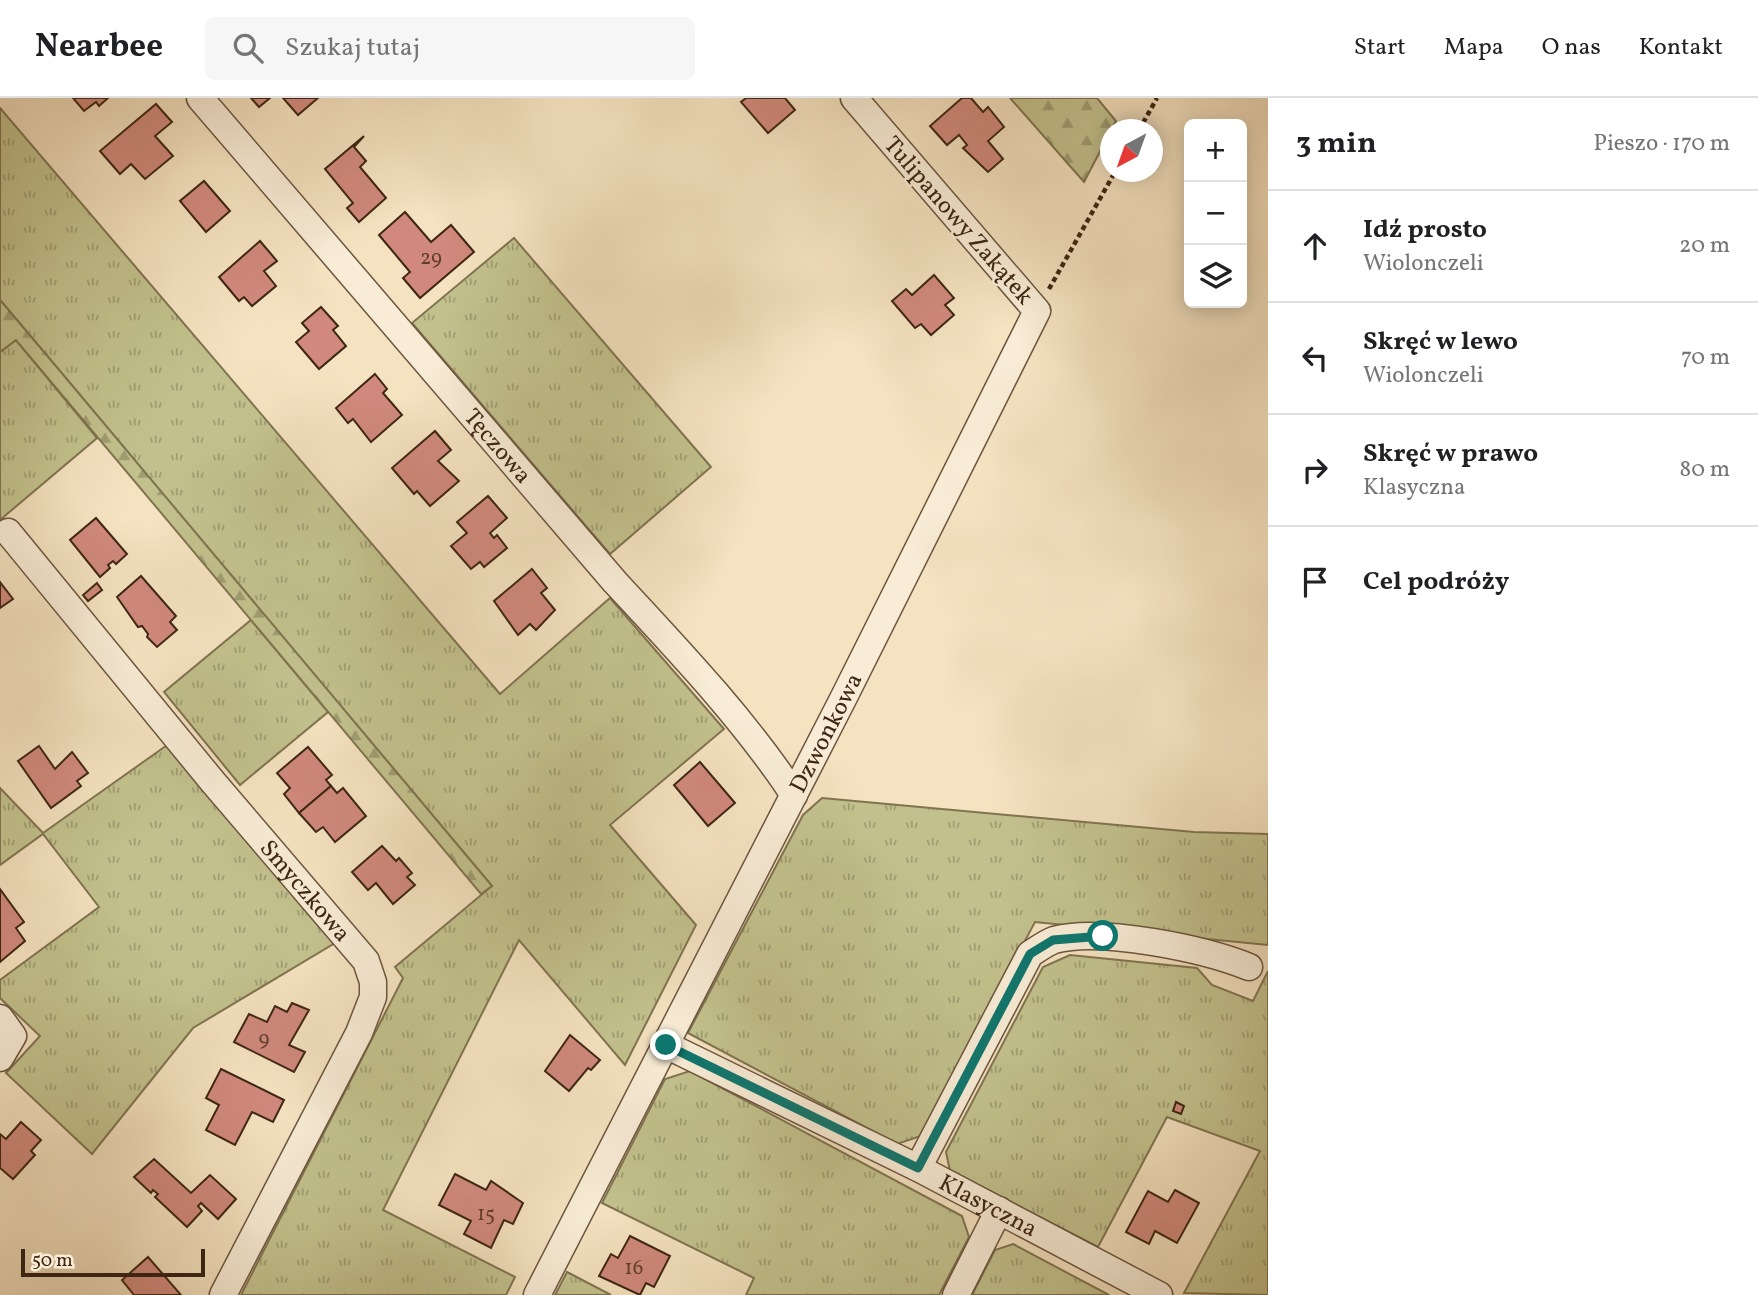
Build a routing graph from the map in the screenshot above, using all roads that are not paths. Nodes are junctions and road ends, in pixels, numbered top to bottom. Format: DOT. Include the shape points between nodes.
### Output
graph roads {
  1 [pos="200,98"];
  2 [pos="854,98"];
  3 [pos="1037,311"];
  4 [pos="8,532"];
  5 [pos="794,795"];
  6 [pos="1249,967"];
  7 [pos="0,1018"];
  8 [pos="666,1045"];
  9 [pos="0,1058"];
  10 [pos="918,1168"];
  11 [pos="999,1210"];
  12 [pos="223,1295"];
  13 [pos="537,1295"];
  14 [pos="956,1295"];
  15 [pos="1159,1295"];
  1 -- 5 [label="street, Tęczowa" via="606,572 687,660"];
  2 -- 3 [label="street, Tulipanowy Zakątek"];
  3 -- 5 [label="street, Dzwonkowa"];
  4 -- 12 [label="street, Smyczkowa" via="334,922 371,974 373,997 359,1033"];
  5 -- 8 [label="street, Dzwonkowa"];
  6 -- 10 [label="street" via="1220,955 1103,936 1053,940 1030,954"];
  7 -- 9 [label="street" via="13,1036"];
  8 -- 10 [label="street, Klasyczna"];
  8 -- 13 [label="street, Dzwonkowa"];
  10 -- 11 [label="street, Klasyczna"];
  11 -- 14 [label="street"];
  11 -- 15 [label="street, Klasyczna"];
}
